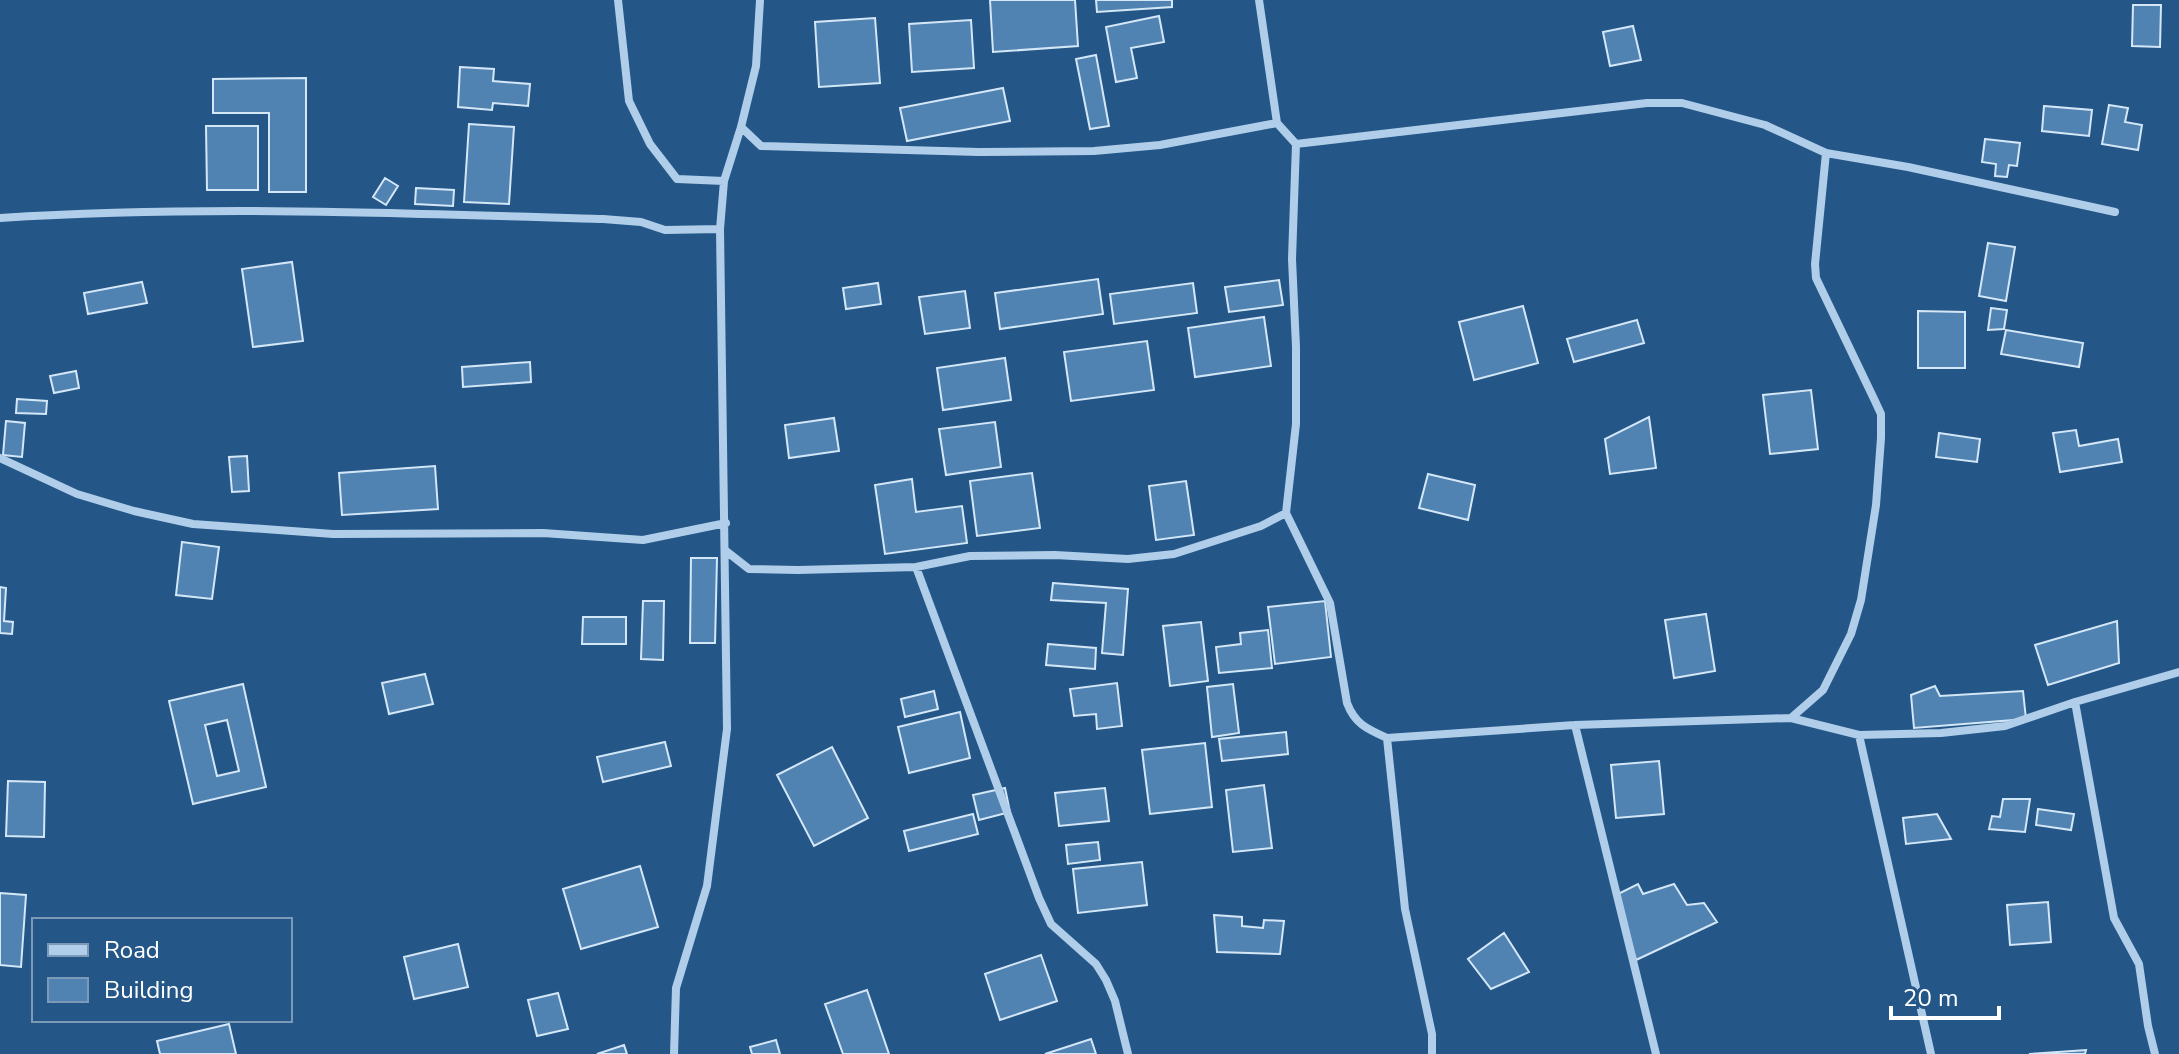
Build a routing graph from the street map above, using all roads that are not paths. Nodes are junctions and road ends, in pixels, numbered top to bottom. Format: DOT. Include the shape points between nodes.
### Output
graph roads {
  1 [pos="618,0"];
  2 [pos="760,0"];
  3 [pos="1259,0"];
  4 [pos="1277,123"];
  5 [pos="741,127"];
  6 [pos="1296,144"];
  7 [pos="1826,153"];
  8 [pos="724,181"];
  9 [pos="2115,212"];
  10 [pos="0,218"];
  11 [pos="720,229"];
  12 [pos="0,458"];
  13 [pos="1286,513"];
  14 [pos="726,523"];
  15 [pos="726,551"];
  16 [pos="916,567"];
  17 [pos="2179,672"];
  18 [pos="2075,702"];
  19 [pos="1791,718"];
  20 [pos="1575,725"];
  21 [pos="1859,735"];
  22 [pos="1387,738"];
  23 [pos="674,1054"];
  24 [pos="1128,1054"];
  25 [pos="1432,1054"];
  26 [pos="1656,1054"];
  27 [pos="1931,1054"];
  28 [pos="2155,1054"];
  1 -- 8 [label="street" via="629,101 650,144 677,179"];
  2 -- 5 [label="street" via="756,66"];
  3 -- 4 [label="street"];
  4 -- 5 [label="street" via="1160,145 979,152 761,146"];
  4 -- 6 [label="street"];
  5 -- 8 [label="street"];
  6 -- 7 [label="street" via="1682,103 1765,125"];
  6 -- 13 [label="street" via="1296,424"];
  7 -- 9 [label="street"];
  7 -- 19 [label="street" via="1816,278 1881,414 1881,438 1861,600 1851,634 1823,690"];
  8 -- 11 [label="street"];
  10 -- 11 [label="street" via="299,210 603,219 665,230"];
  11 -- 14 [label="street"];
  12 -- 14 [label="street" via="77,494 193,524 333,534 543,533 643,540"];
  13 -- 16 [label="street" via="1174,554 1128,559 970,556"];
  13 -- 22 [label="street" via="1330,603 1353,719"];
  14 -- 15 [label="street"];
  15 -- 16 [label="street" via="749,569"];
  15 -- 23 [label="street" via="727,729 707,886 676,988"];
  16 -- 24 [label="street" via="1039,898 1051,924 1096,964 1106,980"];
  17 -- 18 [label="street"];
  18 -- 21 [label="street" via="2005,726"];
  18 -- 28 [label="street" via="2114,918 2139,964"];
  19 -- 20 [label="street"];
  19 -- 21 [label="street"];
  20 -- 22 [label="street"];
  20 -- 26 [label="street"];
  21 -- 27 [label="street"];
  22 -- 25 [label="street" via="1405,909"];
}
